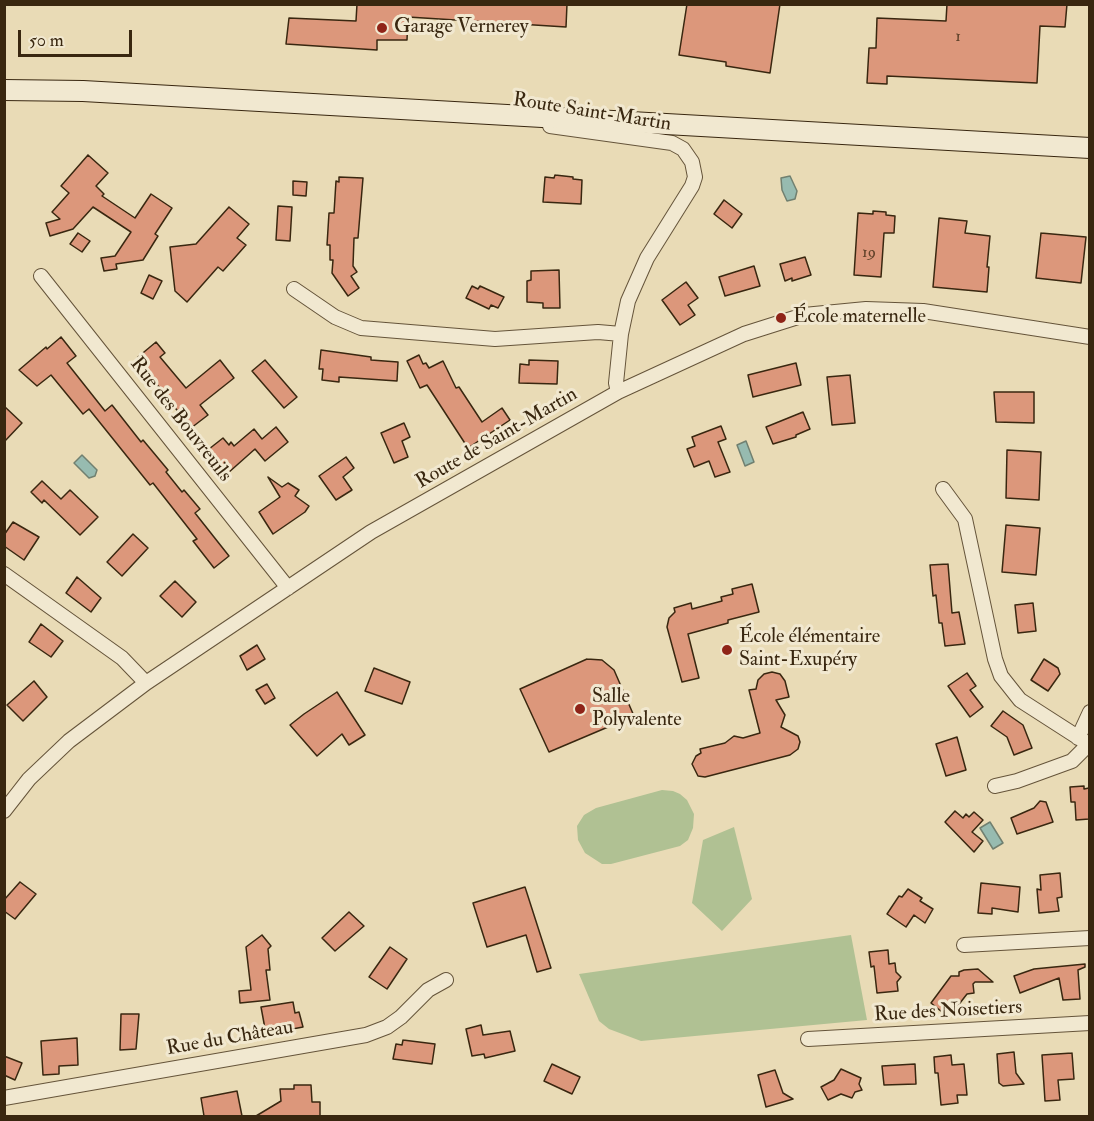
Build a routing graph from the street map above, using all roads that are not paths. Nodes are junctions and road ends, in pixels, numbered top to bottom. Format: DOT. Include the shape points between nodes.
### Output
graph roads {
  1 [pos="4,90"];
  2 [pos="447,111"];
  3 [pos="1089,148"];
  4 [pos="41,276"];
  5 [pos="294,290"];
  6 [pos="621,334"];
  7 [pos="1089,337"];
  8 [pos="618,392"];
  9 [pos="943,489"];
  10 [pos="4,574"];
  11 [pos="288,588"];
  12 [pos="146,683"];
  13 [pos="1089,712"];
  14 [pos="1086,743"];
  15 [pos="995,786"];
  16 [pos="4,811"];
  17 [pos="1089,938"];
  18 [pos="964,945"];
  19 [pos="446,980"];
  20 [pos="1089,1023"];
  21 [pos="808,1039"];
  22 [pos="4,1098"];
  1 -- 2 [label="main road"];
  2 -- 3 [label="main road"];
  2 -- 6 [label="street, Route Saint-Martin" via="672,143 683,149 692,162 692,186 647,258 628,301"];
  4 -- 11 [label="street, Rue des Bouvreuils"];
  5 -- 6 [label="street" via="338,319 361,328 495,339"];
  6 -- 8 [label="street, Route Saint-Martin"];
  7 -- 8 [label="street, Route de Saint-Martin" via="923,311 866,309 804,315 744,334"];
  8 -- 11 [label="street, Route de Saint-Martin" via="371,532"];
  9 -- 14 [label="street" via="965,519 1001,676 1020,699"];
  10 -- 12 [label="street" via="122,658"];
  11 -- 12 [label="street, Route de Saint-Martin"];
  12 -- 16 [label="street, Route de Saint-Martin" via="50,757"];
  13 -- 14 [label="street"];
  14 -- 15 [label="street" via="1072,761"];
  17 -- 18 [label="street"];
  19 -- 22 [label="street, Rue du Château" via="428,990 394,1022 366,1035"];
  20 -- 21 [label="street, Rue des Noisetiers"];
}
